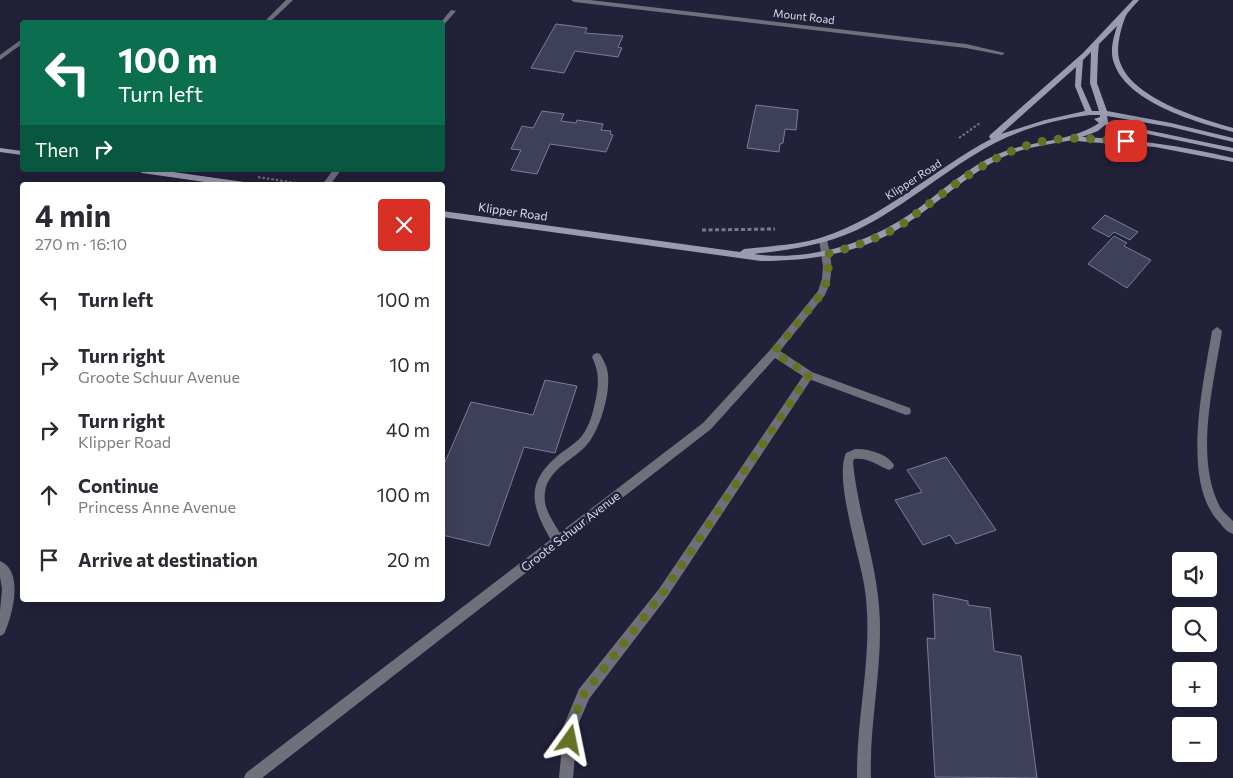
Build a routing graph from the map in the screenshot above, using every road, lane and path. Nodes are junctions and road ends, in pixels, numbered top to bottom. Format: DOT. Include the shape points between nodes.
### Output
graph roads {
  1 [pos="290,0"];
  2 [pos="574,0"];
  3 [pos="660,0"];
  4 [pos="1136,0"];
  5 [pos="657,9"];
  6 [pos="453,12"];
  7 [pos="1122,17"];
  8 [pos="269,20"];
  9 [pos="445,21"];
  10 [pos="20,43"];
  11 [pos="1096,44"];
  12 [pos="1002,53"];
  13 [pos="0,58"];
  14 [pos="1080,59"];
  15 [pos="1089,113"];
  16 [pos="1105,113"];
  17 [pos="980,122"];
  18 [pos="1104,123"];
  19 [pos="1233,130"];
  20 [pos="1060,139"];
  21 [pos="957,140"];
  22 [pos="1233,140"];
  23 [pos="983,146"];
  24 [pos="0,150"];
  25 [pos="1233,150"];
  26 [pos="20,153"];
  27 [pos="1233,160"];
  28 [pos="156,172"];
  29 [pos="224,182"];
  30 [pos="445,214"];
  31 [pos="780,229"];
  32 [pos="699,230"];
  33 [pos="823,240"];
  34 [pos="827,254"];
  35 [pos="729,255"];
  36 [pos="1217,331"];
  37 [pos="774,352"];
  38 [pos="597,357"];
  39 [pos="809,375"];
  40 [pos="906,411"];
  41 [pos="889,465"];
  42 [pos="1233,529"];
  43 [pos="558,541"];
  44 [pos="0,567"];
  45 [pos="0,630"];
  46 [pos="251,778"];
  47 [pos="566,778"];
  48 [pos="864,778"];
  1 -- 8 [label="street"];
  2 -- 5 [label="street, Mount Road"];
  3 -- 5 [label="street"];
  4 -- 7 [label="main road"];
  5 -- 12 [label="street, Mount Road"];
  6 -- 9 [label="street"];
  7 -- 11 [label="main road"];
  7 -- 19 [label="main road" via="1116,57 1121,71 1133,85 1181,113"];
  10 -- 13 [label="street"];
  11 -- 14 [label="main road"];
  11 -- 16 [label="main road" via="1092,76"];
  14 -- 15 [label="main road" via="1078,86"];
  14 -- 23 [label="main road"];
  15 -- 16 [label="main road, Klipper Road"];
  15 -- 18 [label="main road"];
  15 -- 23 [label="main road, Klipper Road" via="1020,130"];
  16 -- 18 [label="main road"];
  16 -- 22 [label="main road, Klipper Road"];
  17 -- 21 [label="path"];
  18 -- 20 [label="main road" via="1093,131"];
  18 -- 25 [label="main road"];
  20 -- 27 [label="main road" via="1139,142"];
  20 -- 34 [label="main road, Klipper Road" via="997,157 886,234"];
  23 -- 33 [label="main road, Klipper Road" via="899,203"];
  24 -- 26 [label="main road"];
  28 -- 29 [label="main road"];
  30 -- 35 [label="main road, Klipper Road"];
  31 -- 32 [label="path"];
  33 -- 34 [label="street, Groote Schuur Avenue"];
  33 -- 35 [label="main road, Klipper Road"];
  34 -- 35 [label="main road, Klipper Road" via="777,259"];
  34 -- 37 [label="street, Groote Schuur Avenue" via="829,270 822,293"];
  36 -- 42 [label="street" via="1203,426 1203,463 1216,511"];
  37 -- 39 [label="street"];
  37 -- 43 [label="street, Groote Schuur Avenue" via="707,426"];
  38 -- 43 [label="street" via="604,376 595,422 587,438 548,474 539,500 542,514"];
  39 -- 40 [label="street"];
  39 -- 47 [label="street" via="663,593 584,694 571,725"];
  41 -- 48 [label="street" via="857,452 850,456 848,462 854,510 869,577 874,624 872,679 862,754"];
  43 -- 46 [label="street, Groote Schuur Avenue"];
  44 -- 45 [label="street" via="8,588 6,616"];
}
